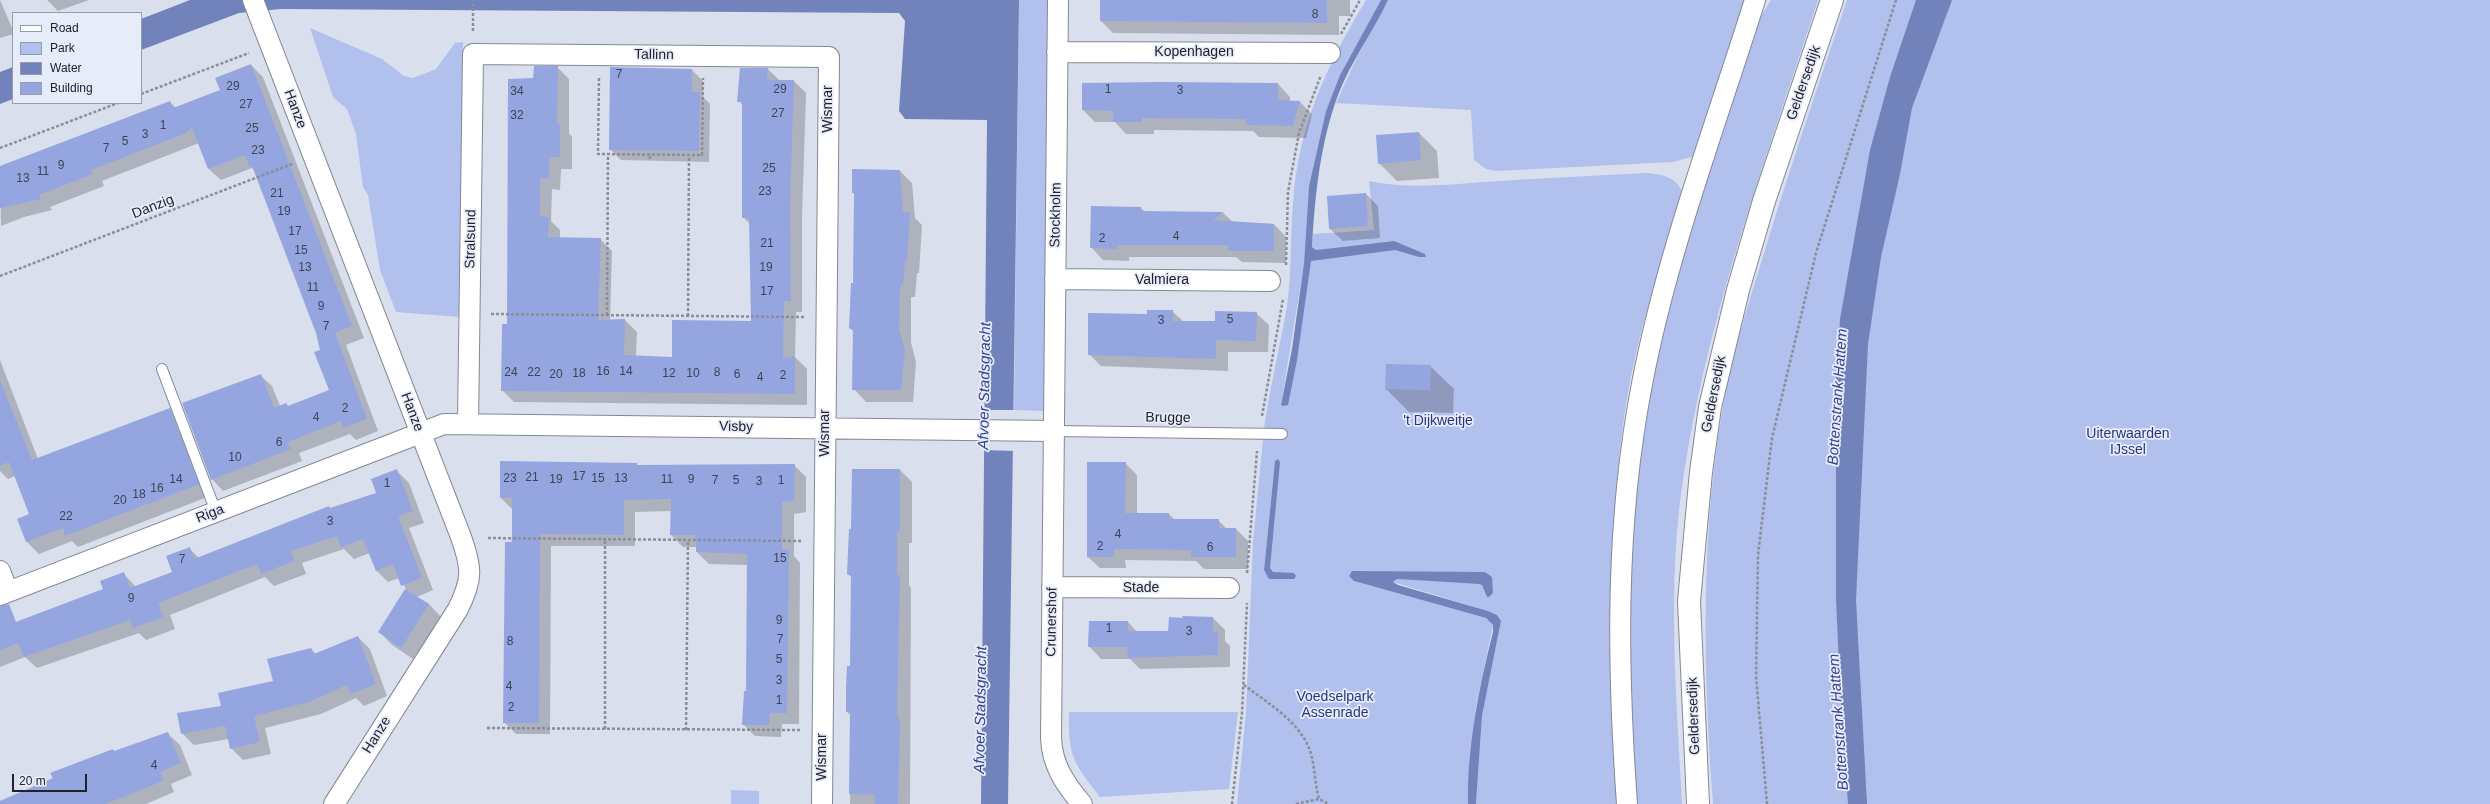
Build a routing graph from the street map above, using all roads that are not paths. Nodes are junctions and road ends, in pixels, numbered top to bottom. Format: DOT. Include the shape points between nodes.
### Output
graph roads {
  1 [pos="253,0"];
  2 [pos="1058,0"];
  3 [pos="1755,0"];
  4 [pos="1832,0"];
  5 [pos="473,44"];
  6 [pos="1057,52"];
  7 [pos="1330,53"];
  8 [pos="829,62"];
  9 [pos="1055,279"];
  10 [pos="1270,281"];
  11 [pos="162,368"];
  12 [pos="468,424"];
  13 [pos="825,428"];
  14 [pos="1046,431"];
  15 [pos="420,432"];
  16 [pos="1282,434"];
  17 [pos="216,512"];
  18 [pos="0,571"];
  19 [pos="1052,587"];
  20 [pos="1238,592"];
  21 [pos="4,594"];
  22 [pos="334,804"];
  23 [pos="822,804"];
  24 [pos="1082,804"];
  25 [pos="1627,804"];
  26 [pos="1698,804"];
  1 -- 15 [label="street, Hanze"];
  2 -- 6 [label="street, Stockholm"];
  3 -- 25 [label="street" via="1666,281 1652,336 1633,438 1627,484 1620,595 1620,712"];
  4 -- 26 [label="main road, Geldersedijk" via="1762,209 1738,290 1710,407 1689,601"];
  5 -- 8 [label="street, Tallinn" via="829,57"];
  5 -- 12 [label="street, Stralsund"];
  6 -- 7 [label="street, Kopenhagen"];
  6 -- 9 [label="street, Stockholm"];
  8 -- 13 [label="street, Wismar"];
  9 -- 10 [label="street, Valmiera"];
  9 -- 14 [label="street, Stockholm"];
  11 -- 17 [label="lane"];
  12 -- 13 [label="street, Visby"];
  12 -- 15 [label="street, Visby" via="444,424"];
  13 -- 14 [label="street, Visby"];
  13 -- 23 [label="street, Wismar"];
  14 -- 16 [label="lane, Brugge"];
  14 -- 19 [label="street, Crunershof"];
  15 -- 17 [label="street, Riga"];
  15 -- 22 [label="street, Hanze" via="467,554 469,584 458,609"];
  17 -- 21 [label="street, Riga"];
  18 -- 21 [label="street"];
  19 -- 20 [label="street, Stade"];
  19 -- 24 [label="street, Crunershof" via="1052,746 1058,770"];
}
